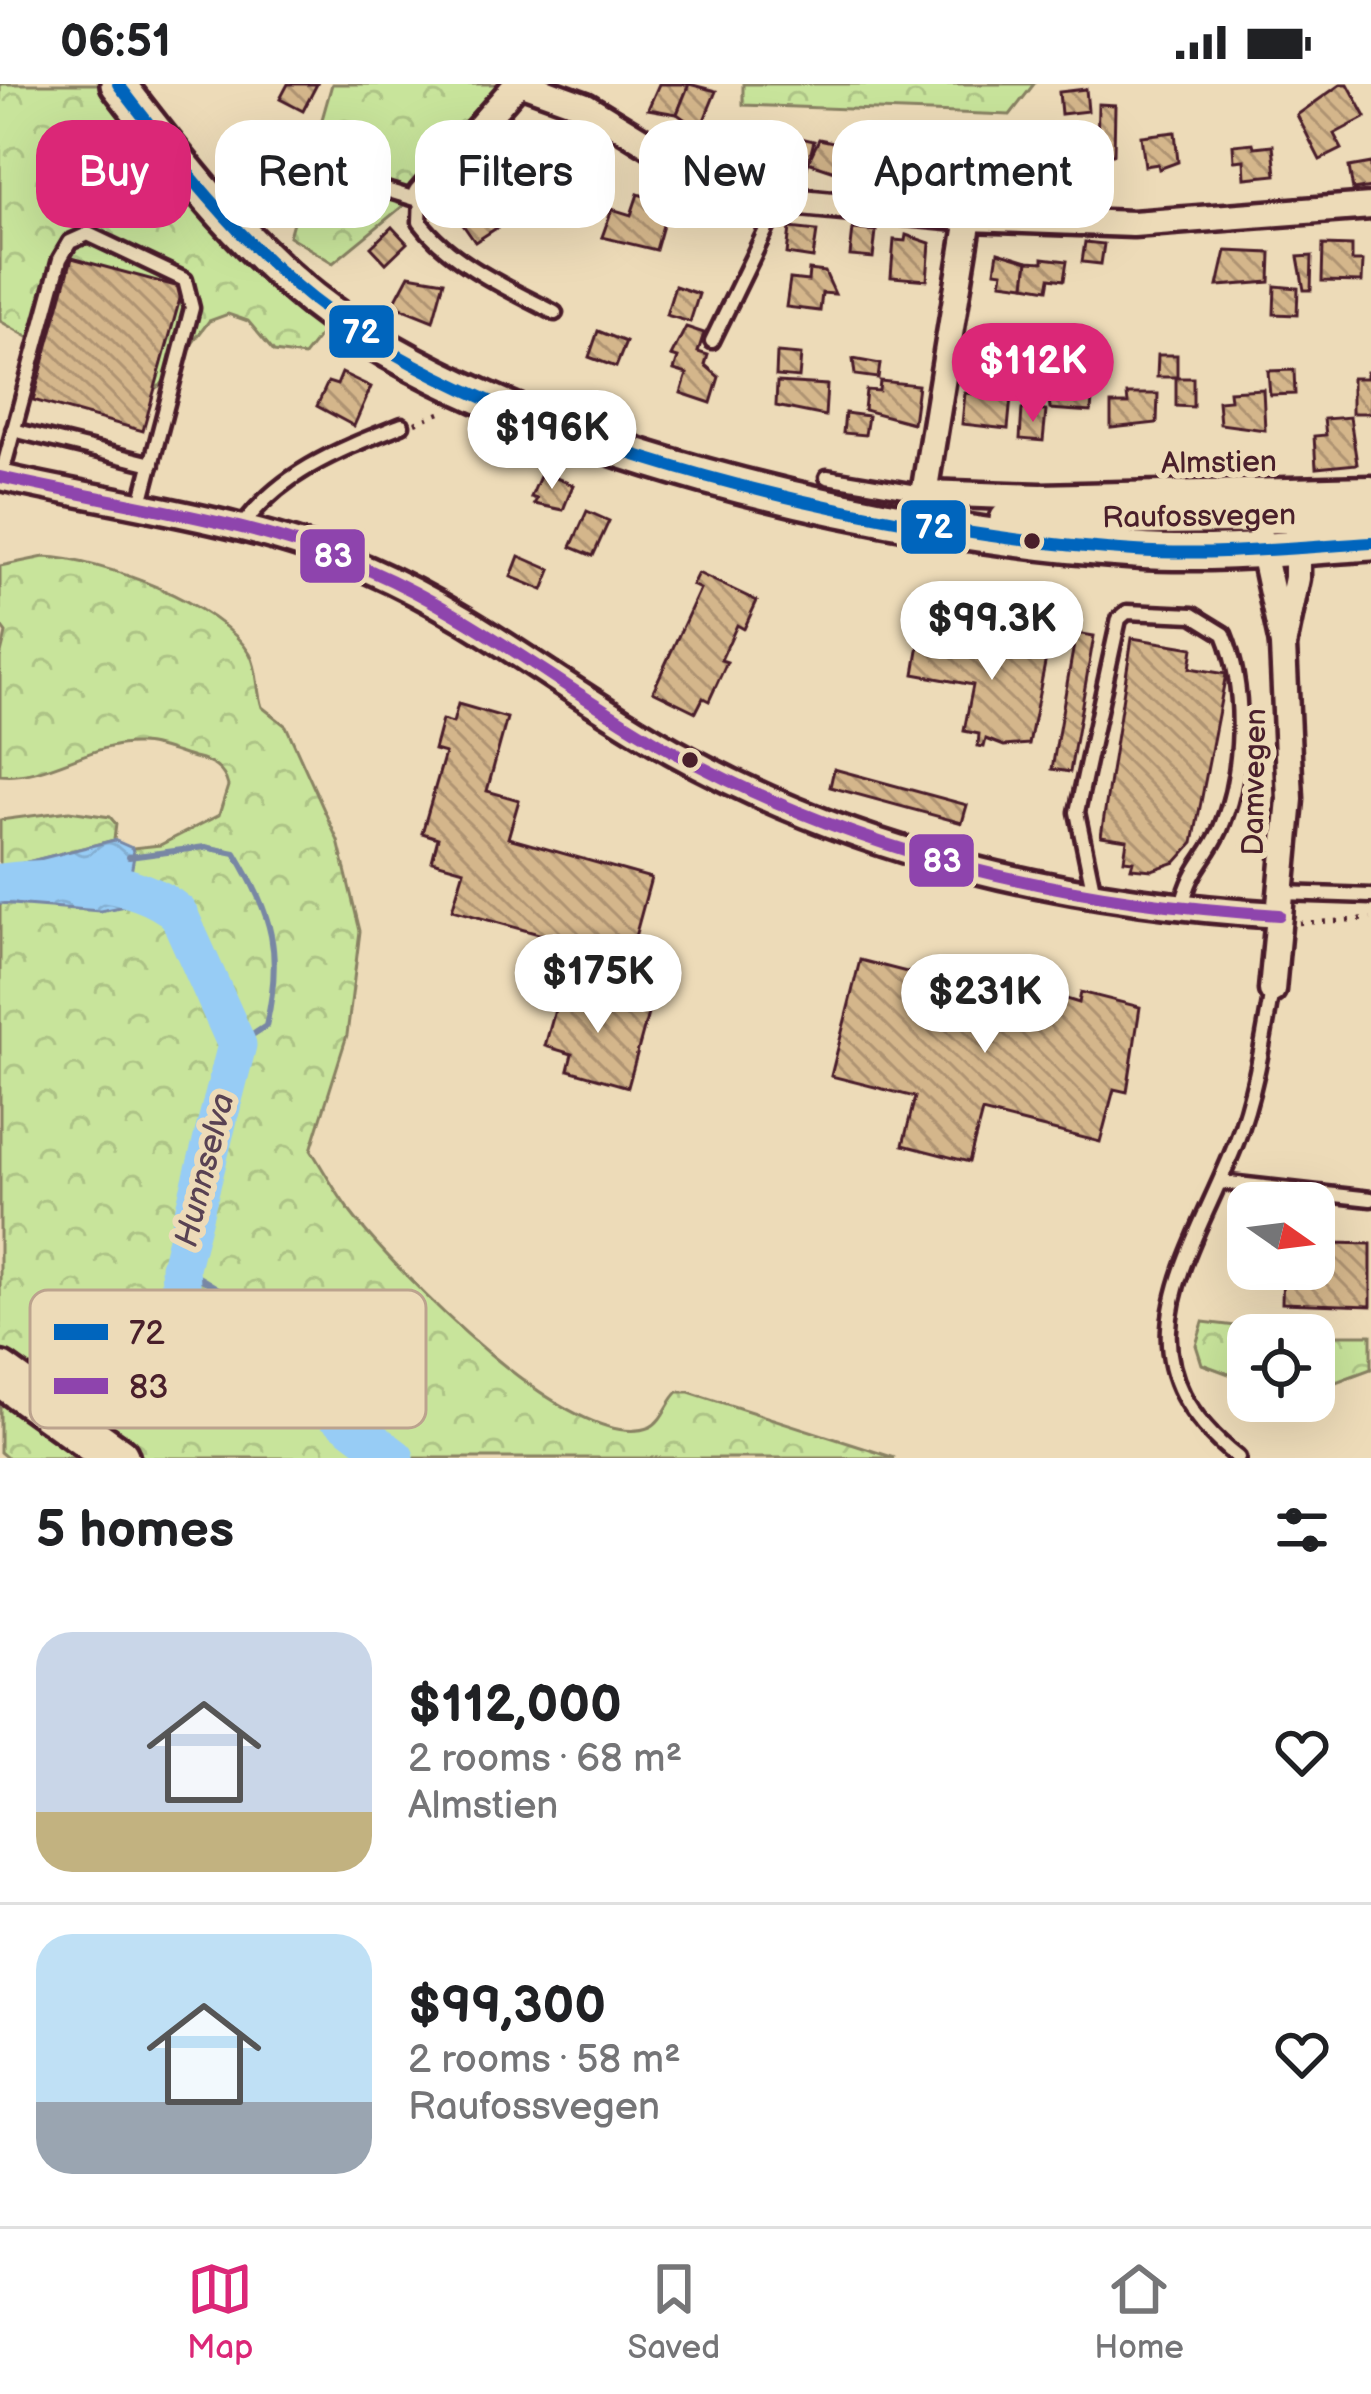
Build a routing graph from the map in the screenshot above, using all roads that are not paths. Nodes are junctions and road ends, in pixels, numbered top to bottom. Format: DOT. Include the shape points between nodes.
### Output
graph roads {
  1 [pos="118,84"];
  2 [pos="521,84"];
  3 [pos="489,120"];
  4 [pos="639,138"];
  5 [pos="1371,206"];
  6 [pos="1114,222"];
  7 [pos="426,228"];
  8 [pos="766,228"];
  9 [pos="967,228"];
  10 [pos="555,313"];
  11 [pos="712,341"];
  12 [pos="402,425"];
  13 [pos="14,430"];
  14 [pos="152,464"];
  15 [pos="0,477"];
  16 [pos="1371,489"];
  17 [pos="140,508"];
  18 [pos="921,510"];
  19 [pos="1371,514"];
  20 [pos="239,530"];
  21 [pos="1297,532"];
  22 [pos="1260,534"];
  23 [pos="1371,543"];
  24 [pos="1283,646"];
  25 [pos="1094,895"];
  26 [pos="1371,896"];
  27 [pos="1182,905"];
  28 [pos="1279,916"];
  29 [pos="1271,990"];
  30 [pos="1220,1182"];
  31 [pos="1371,1199"];
  32 [pos="0,1374"];
  33 [pos="30,1396"];
  34 [pos="0,1398"];
  35 [pos="30,1419"];
  36 [pos="42,1428"];
  37 [pos="75,1428"];
  38 [pos="85,1458"];
  39 [pos="116,1458"];
  40 [pos="1238,1458"];
  1 -- 18 [label="main road, Raufossvegen" via="280,272 368,338 472,392 678,465 821,488 837,510"];
  2 -- 3 [label="street"];
  2 -- 4 [label="street" via="586,106"];
  5 -- 6 [label="street"];
  7 -- 10 [label="lane" via="497,283"];
  8 -- 11 [label="lane"];
  9 -- 18 [label="street"];
  12 -- 20 [label="lane" via="299,470"];
  13 -- 14 [label="lane"];
  13 -- 14 [label="lane" via="59,259 88,234 185,280 191,292"];
  13 -- 15 [label="lane"];
  14 -- 17 [label="lane"];
  15 -- 17 [label="street"];
  16 -- 18 [label="street, Almstien" via="1041,497"];
  17 -- 20 [label="street"];
  18 -- 22 [label="main road, Raufossvegen"];
  19 -- 21 [label="main road, Raufossvegen"];
  20 -- 25 [label="street" via="404,586 764,800 946,865"];
  21 -- 22 [label="main road, Raufossvegen"];
  21 -- 23 [label="main road, Raufossvegen"];
  21 -- 24 [label="street, Damvegen"];
  22 -- 24 [label="street, Damvegen"];
  24 -- 28 [label="street, Damvegen" via="1290,799"];
  25 -- 27 [label="street"];
  25 -- 27 [label="lane" via="1077,812 1097,706 1122,614 1159,611 1217,626 1239,690 1224,817"];
  26 -- 28 [label="lane"];
  27 -- 28 [label="street"];
  28 -- 29 [label="street, Damvegen"];
  29 -- 30 [label="lane" via="1248,1108"];
  30 -- 31 [label="lane"];
  30 -- 40 [label="lane" via="1178,1272 1166,1337 1193,1410"];
  32 -- 33 [label="highway"];
  34 -- 35 [label="highway"];
  36 -- 38 [label="highway"];
  37 -- 39 [label="highway"];
}
